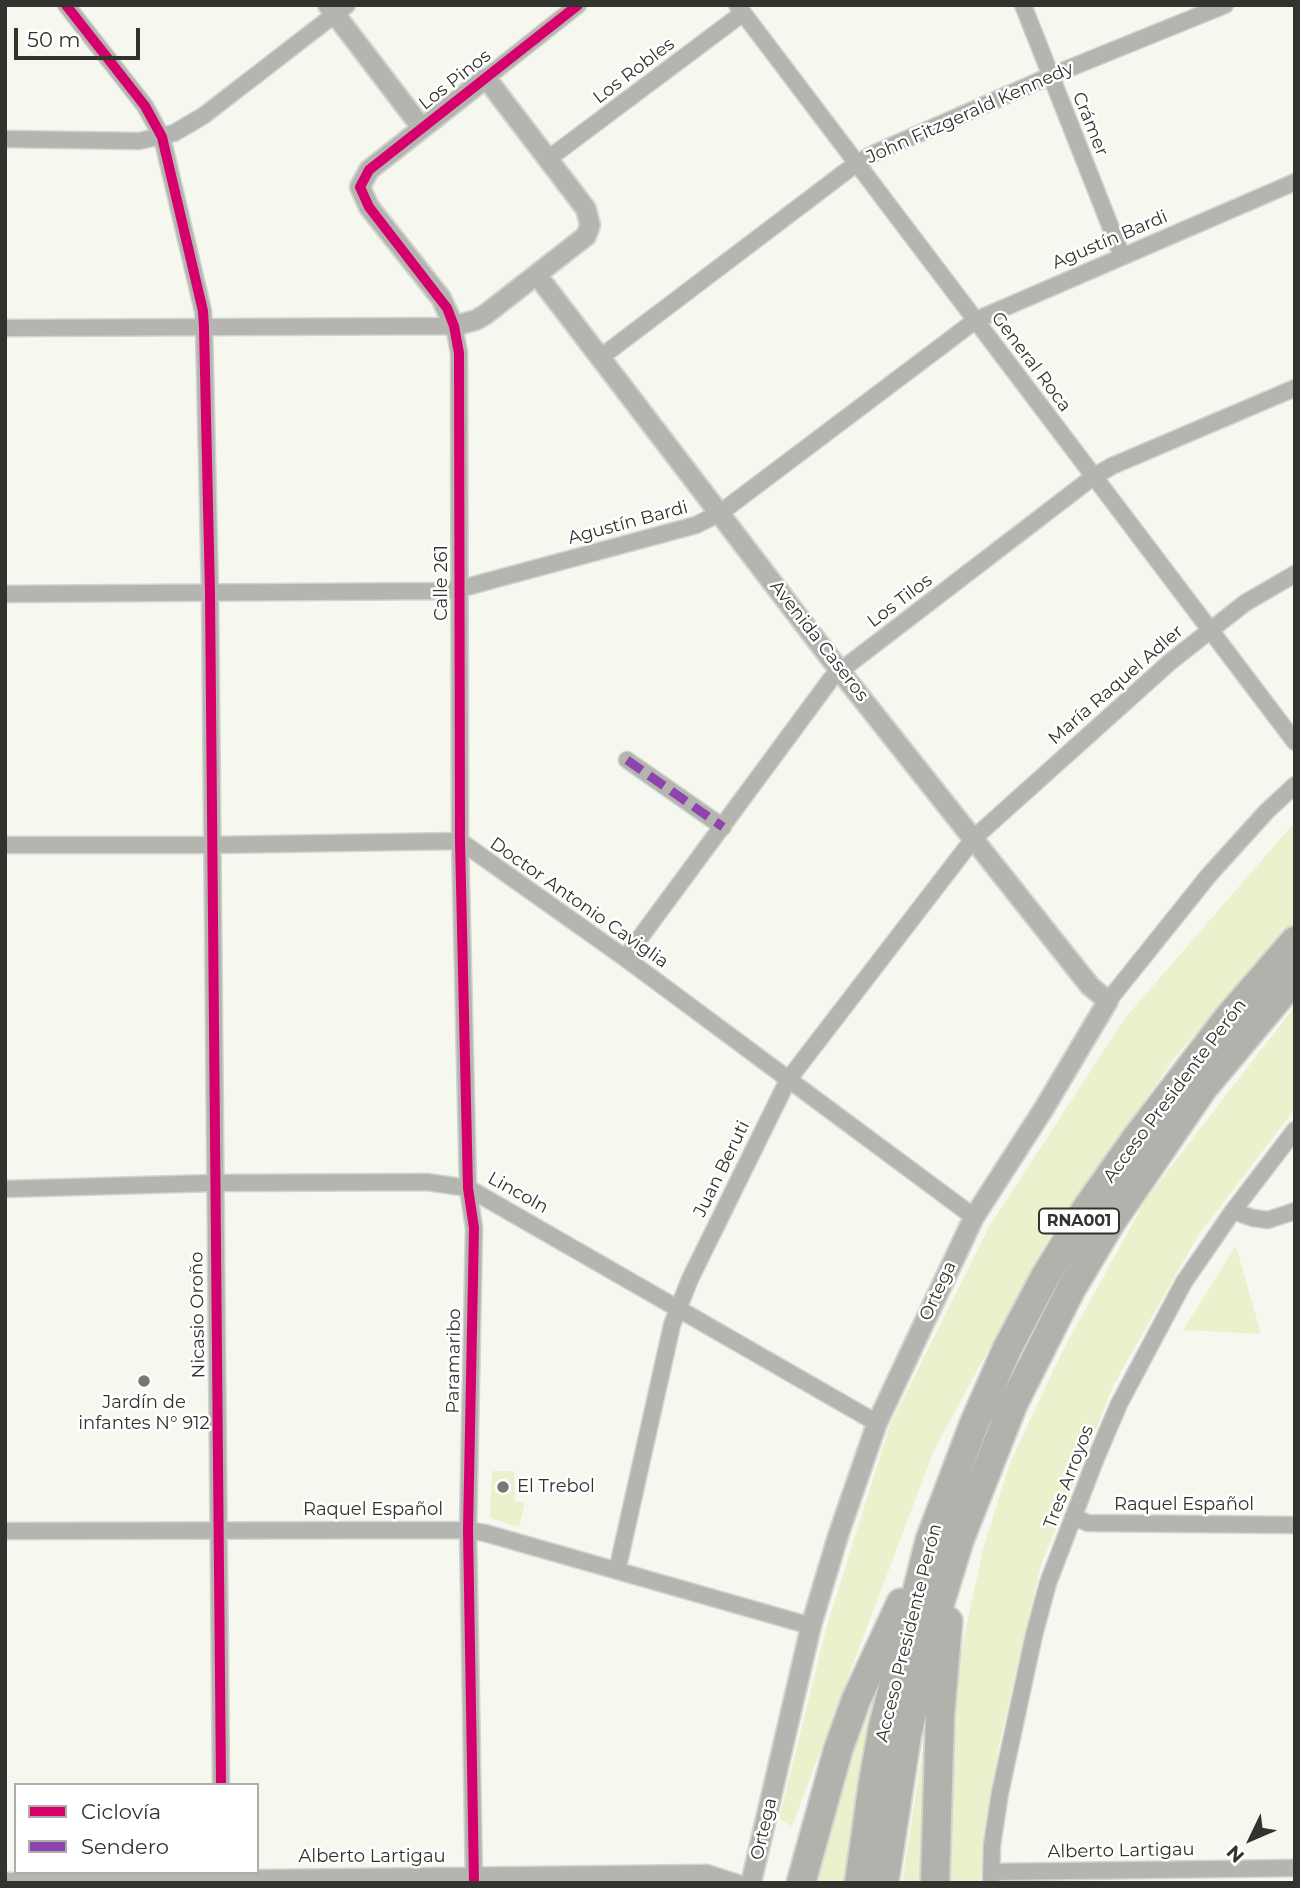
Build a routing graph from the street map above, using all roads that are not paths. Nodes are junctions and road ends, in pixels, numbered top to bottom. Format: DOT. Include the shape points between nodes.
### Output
graph roads {
  1 [pos="66,5"];
  2 [pos="578,5"];
  3 [pos="1023,5"];
  4 [pos="1225,5"];
  5 [pos="336,8"];
  6 [pos="740,9"];
  7 [pos="1051,76"];
  8 [pos="486,78"];
  9 [pos="422,128"];
  10 [pos="162,137"];
  11 [pos="5,139"];
  12 [pos="548,159"];
  13 [pos="856,163"];
  14 [pos="1295,182"];
  15 [pos="1122,256"];
  16 [pos="537,275"];
  17 [pos="976,320"];
  18 [pos="454,326"];
  19 [pos="204,327"];
  20 [pos="5,328"];
  21 [pos="601,357"];
  22 [pos="1295,388"];
  23 [pos="1093,477"];
  24 [pos="720,513"];
  25 [pos="1295,573"];
  26 [pos="459,589"];
  27 [pos="210,593"];
  28 [pos="5,594"];
  29 [pos="1209,630"];
  30 [pos="840,671"];
  31 [pos="1295,742"];
  32 [pos="627,760"];
  33 [pos="1295,785"];
  34 [pos="723,827"];
  35 [pos="974,838"];
  36 [pos="460,841"];
  37 [pos="5,845"];
  38 [pos="211,845"];
  39 [pos="1295,941"];
  40 [pos="625,958"];
  41 [pos="1295,978"];
  42 [pos="1108,1001"];
  43 [pos="788,1080"];
  44 [pos="1295,1130"];
  45 [pos="214,1183"];
  46 [pos="468,1188"];
  47 [pos="5,1189"];
  48 [pos="1233,1211"];
  49 [pos="1295,1211"];
  50 [pos="974,1217"];
  51 [pos="679,1307"];
  52 [pos="877,1423"];
  53 [pos="1073,1517"];
  54 [pos="1295,1525"];
  55 [pos="218,1530"];
  56 [pos="468,1530"];
  57 [pos="5,1531"];
  58 [pos="960,1538"];
  59 [pos="930,1540"];
  60 [pos="617,1570"];
  61 [pos="811,1626"];
  62 [pos="222,1783"];
  63 [pos="1295,1868"];
  64 [pos="223,1877"];
  65 [pos="991,1878"];
  66 [pos="474,1879"];
  67 [pos="5,1881"];
  68 [pos="738,1883"];
  69 [pos="751,1883"];
  70 [pos="801,1883"];
  71 [pos="859,1883"];
  72 [pos="884,1883"];
  73 [pos="935,1883"];
  1 -- 10 [label="street, Nicasio Oroño" via="145,106"];
  2 -- 8 [label="street, Los Pinos"];
  3 -- 7 [label="street, Crámer"];
  4 -- 7 [label="street, John Fitzgerald Kennedy"];
  5 -- 9 [label="street"];
  5 -- 10 [label="street" via="203,116"];
  6 -- 12 [label="street, Los Robles"];
  6 -- 13 [label="street, General Roca"];
  7 -- 13 [label="street, John Fitzgerald Kennedy"];
  7 -- 15 [label="street, Crámer"];
  8 -- 9 [label="street, Los Pinos"];
  8 -- 12 [label="street"];
  9 -- 18 [label="street, Los Pinos" via="369,170 360,187 369,207 441,298"];
  10 -- 11 [label="street" via="139,141"];
  10 -- 19 [label="street, Nicasio Oroño"];
  12 -- 16 [label="street" via="586,209 590,225 586,236"];
  13 -- 17 [label="street, General Roca"];
  13 -- 21 [label="street, John Fitzgerald Kennedy"];
  14 -- 15 [label="street, Agustín Bardi"];
  15 -- 17 [label="street, Agustín Bardi"];
  16 -- 18 [label="street" via="486,314"];
  16 -- 21 [label="street, Avenida Caseros"];
  17 -- 23 [label="street, General Roca"];
  17 -- 24 [label="street, Agustín Bardi"];
  18 -- 19 [label="street"];
  18 -- 26 [label="street, Calle 261" via="459,353"];
  19 -- 20 [label="street"];
  19 -- 27 [label="street, Nicasio Oroño"];
  21 -- 24 [label="street, Avenida Caseros"];
  22 -- 23 [label="street, Los Tilos" via="1127,458"];
  23 -- 29 [label="street, General Roca"];
  23 -- 30 [label="street, Los Tilos"];
  24 -- 26 [label="street, Agustín Bardi" via="696,525"];
  24 -- 30 [label="street, Avenida Caseros"];
  25 -- 29 [label="street, María Raquel Adler"];
  26 -- 27 [label="street, Agustín Bardi"];
  26 -- 36 [label="street, Calle 261"];
  27 -- 28 [label="street, Agustín Bardi"];
  27 -- 38 [label="street, Nicasio Oroño"];
  29 -- 31 [label="street, General Roca"];
  29 -- 35 [label="street, María Raquel Adler"];
  30 -- 34 [label="street, Los Tilos"];
  30 -- 35 [label="street, Avenida Caseros"];
  32 -- 34 [label="street"];
  33 -- 42 [label="street, Ortega" via="1209,875"];
  34 -- 40 [label="street, Los Tilos"];
  35 -- 42 [label="street, Avenida Caseros" via="1090,986"];
  35 -- 43 [label="street, Juan Beruti"];
  36 -- 38 [label="street"];
  36 -- 40 [label="street, Doctor Antonio Caviglia"];
  36 -- 46 [label="street, Paramaribo"];
  37 -- 38 [label="street"];
  38 -- 45 [label="street, Nicasio Oroño"];
  39 -- 59 [label="highway, Acceso Presidente Perón / RNA001" via="1229,1017 1143,1130 1052,1265 1007,1349"];
  40 -- 43 [label="street, Doctor Antonio Caviglia"];
  41 -- 58 [label="highway, Acceso Presidente Perón / RNA001" via="1203,1088 1111,1222 1013,1404"];
  42 -- 50 [label="street, Ortega"];
  43 -- 50 [label="street, Doctor Antonio Caviglia"];
  43 -- 51 [label="street, Juan Beruti"];
  44 -- 48 [label="street, Tres Arroyos"];
  45 -- 46 [label="street, Lincoln" via="427,1182"];
  45 -- 47 [label="street, Lincoln"];
  45 -- 55 [label="street, Nicasio Oroño"];
  46 -- 51 [label="street, Lincoln"];
  46 -- 56 [label="street, Paramaribo" via="474,1228"];
  48 -- 49 [label="street" via="1268,1220"];
  48 -- 53 [label="street, Tres Arroyos" via="1164,1316 1119,1404"];
  50 -- 52 [label="street, Ortega"];
  51 -- 52 [label="street, Lincoln"];
  51 -- 60 [label="street, Juan Beruti"];
  52 -- 61 [label="street, Ortega"];
  53 -- 54 [label="street, Raquel Español" via="1088,1523"];
  53 -- 65 [label="street, Tres Arroyos" via="1034,1635 1000,1793"];
  55 -- 56 [label="street, Raquel Español"];
  55 -- 57 [label="street, Raquel Español"];
  55 -- 62 [label="street, Nicasio Oroño"];
  56 -- 60 [label="street, Raquel Español"];
  56 -- 66 [label="street, Paramaribo"];
  58 -- 72 [label="highway, Acceso Presidente Perón / RNA001" via="919,1678"];
  58 -- 73 [label="highway" via="940,1715"];
  59 -- 70 [label="highway" via="852,1712"];
  59 -- 71 [label="highway, Acceso Presidente Perón / RNA001" via="883,1727"];
  60 -- 61 [label="street, Raquel Español"];
  61 -- 69 [label="street, Ortega"];
  63 -- 65 [label="street, Alberto Lartigau"];
  64 -- 66 [label="street, Alberto Lartigau"];
  64 -- 67 [label="street, Alberto Lartigau"];
  66 -- 68 [label="street, Alberto Lartigau" via="707,1873"];
}
